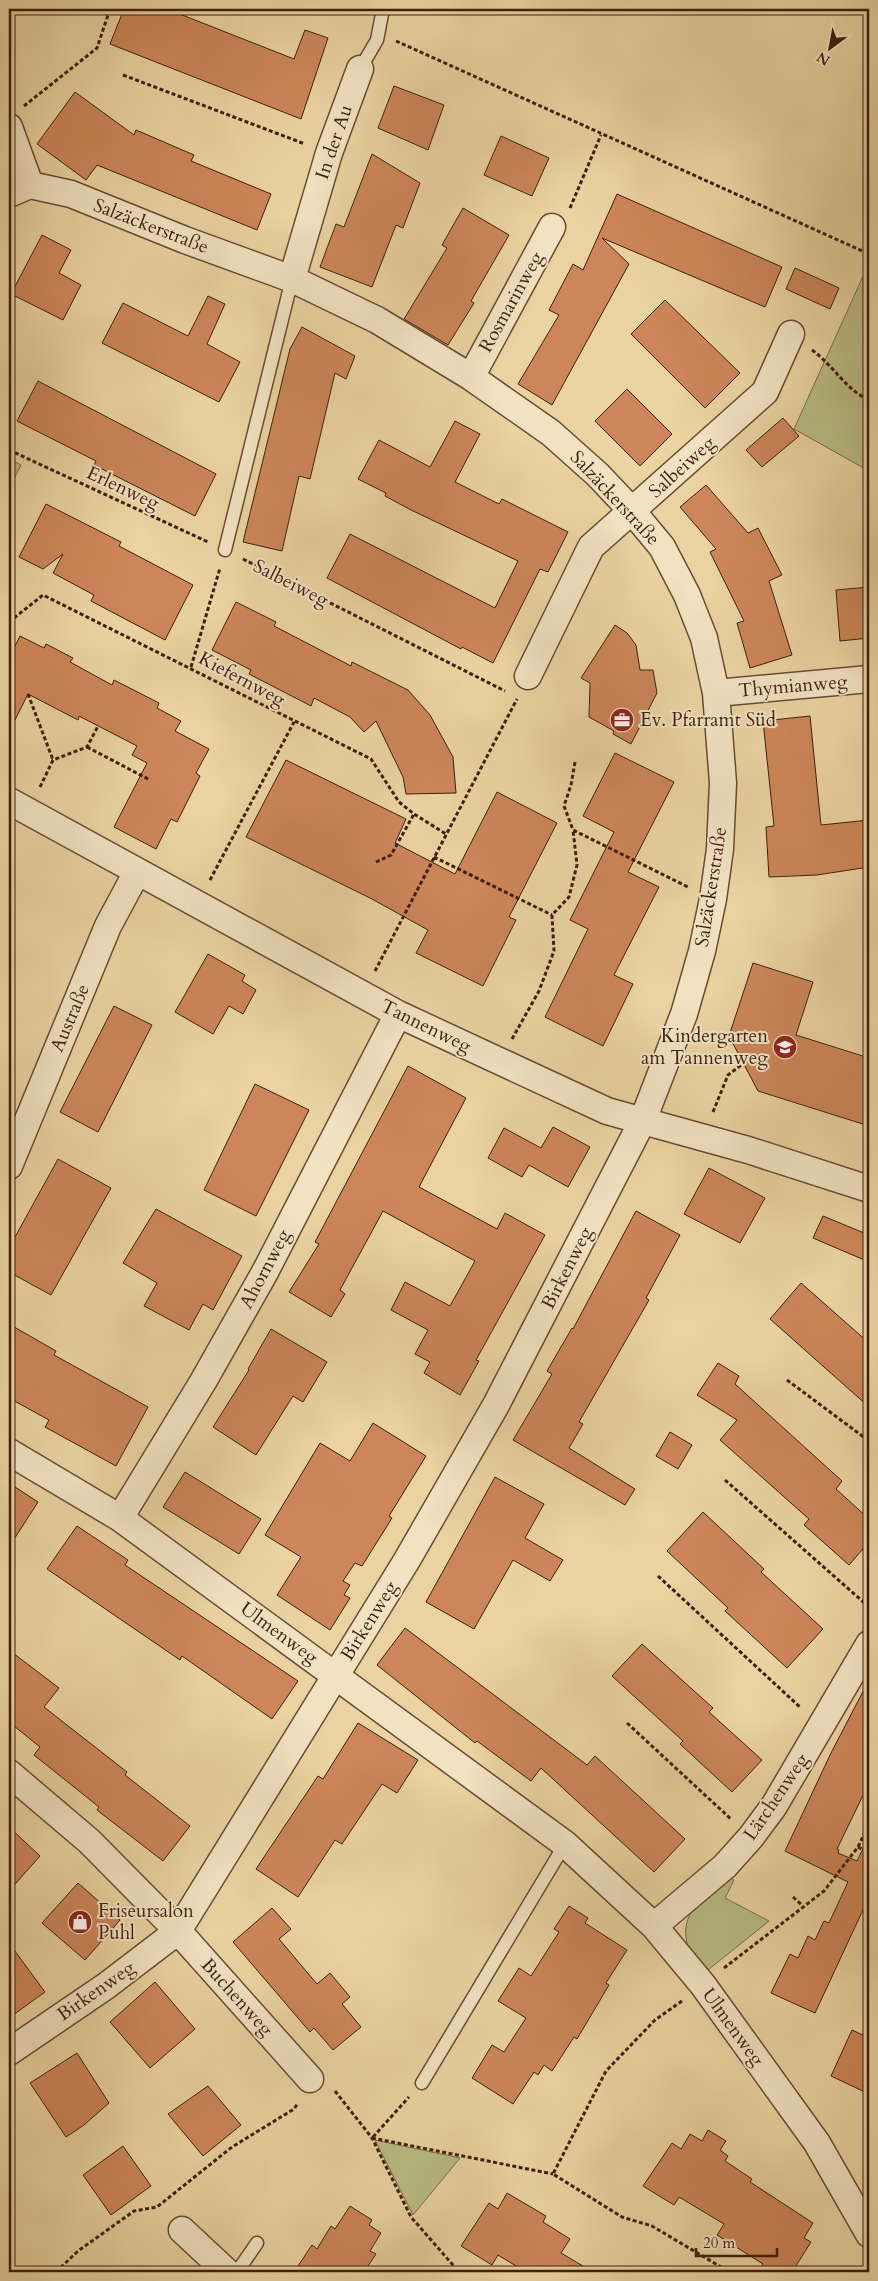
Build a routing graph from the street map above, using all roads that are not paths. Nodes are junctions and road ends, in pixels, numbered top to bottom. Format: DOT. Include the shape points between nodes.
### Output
graph roads {
  1 [pos="383,9"];
  2 [pos="360,69"];
  3 [pos="16,116"];
  4 [pos="19,190"];
  5 [pos="552,227"];
  6 [pos="292,279"];
  7 [pos="791,334"];
  8 [pos="470,376"];
  9 [pos="632,511"];
  10 [pos="226,550"];
  11 [pos="869,679"];
  12 [pos="518,689"];
  13 [pos="716,693"];
  14 [pos="9,802"];
  15 [pos="137,872"];
  16 [pos="398,1014"];
  17 [pos="643,1120"];
  18 [pos="9,1166"];
  19 [pos="869,1190"];
  20 [pos="9,1452"];
  21 [pos="120,1518"];
  22 [pos="869,1644"];
  23 [pos="336,1674"];
  24 [pos="9,1773"];
  25 [pos="566,1844"];
  26 [pos="654,1926"];
  27 [pos="178,1931"];
  28 [pos="9,2052"];
  29 [pos="310,2079"];
  30 [pos="422,2083"];
  31 [pos="182,2230"];
  32 [pos="869,2234"];
  33 [pos="257,2243"];
  34 [pos="226,2272"];
  35 [pos="237,2272"];
  1 -- 2 [label="lane, In der Au" via="377,40"];
  2 -- 6 [label="street, In der Au" via="329,154"];
  3 -- 4 [label="street"];
  4 -- 6 [label="street, Salzäckerstraße" via="70,194"];
  5 -- 8 [label="street, Rosmarinweg"];
  6 -- 8 [label="street, Salzäckerstraße" via="377,320"];
  6 -- 10 [label="lane"];
  7 -- 9 [label="street, Salbeiweg" via="765,392"];
  8 -- 9 [label="street, Salzäckerstraße" via="551,433"];
  9 -- 12 [label="street, Salbeiweg" via="591,547"];
  9 -- 13 [label="street, Salzäckerstraße" via="662,547 687,595 704,638"];
  11 -- 13 [label="street, Thymianweg"];
  13 -- 17 [label="street, Salzäckerstraße" via="723,783 720,849 713,899 684,1014"];
  14 -- 15 [label="street, Tannenweg"];
  15 -- 16 [label="street, Tannenweg"];
  15 -- 18 [label="street, Austraße" via="108,926"];
  16 -- 17 [label="street, Tannenweg" via="606,1111"];
  16 -- 21 [label="street, Ahornweg" via="266,1272"];
  17 -- 19 [label="street, Tannenweg"];
  17 -- 23 [label="street, Birkenweg" via="496,1405 407,1560"];
  20 -- 21 [label="street, Ulmenweg"];
  21 -- 23 [label="street, Ulmenweg"];
  22 -- 26 [label="street, Lärchenweg" via="774,1806 725,1866"];
  23 -- 25 [label="street, Ulmenweg"];
  23 -- 27 [label="street, Birkenweg"];
  24 -- 27 [label="street, Buchenweg" via="89,1841"];
  25 -- 26 [label="street, Ulmenweg"];
  25 -- 30 [label="lane"];
  26 -- 32 [label="street, Ulmenweg" via="702,1985 817,2143"];
  27 -- 28 [label="street, Birkenweg" via="106,1986"];
  27 -- 29 [label="street, Buchenweg"];
  31 -- 34 [label="street"];
  33 -- 35 [label="lane"];
}
